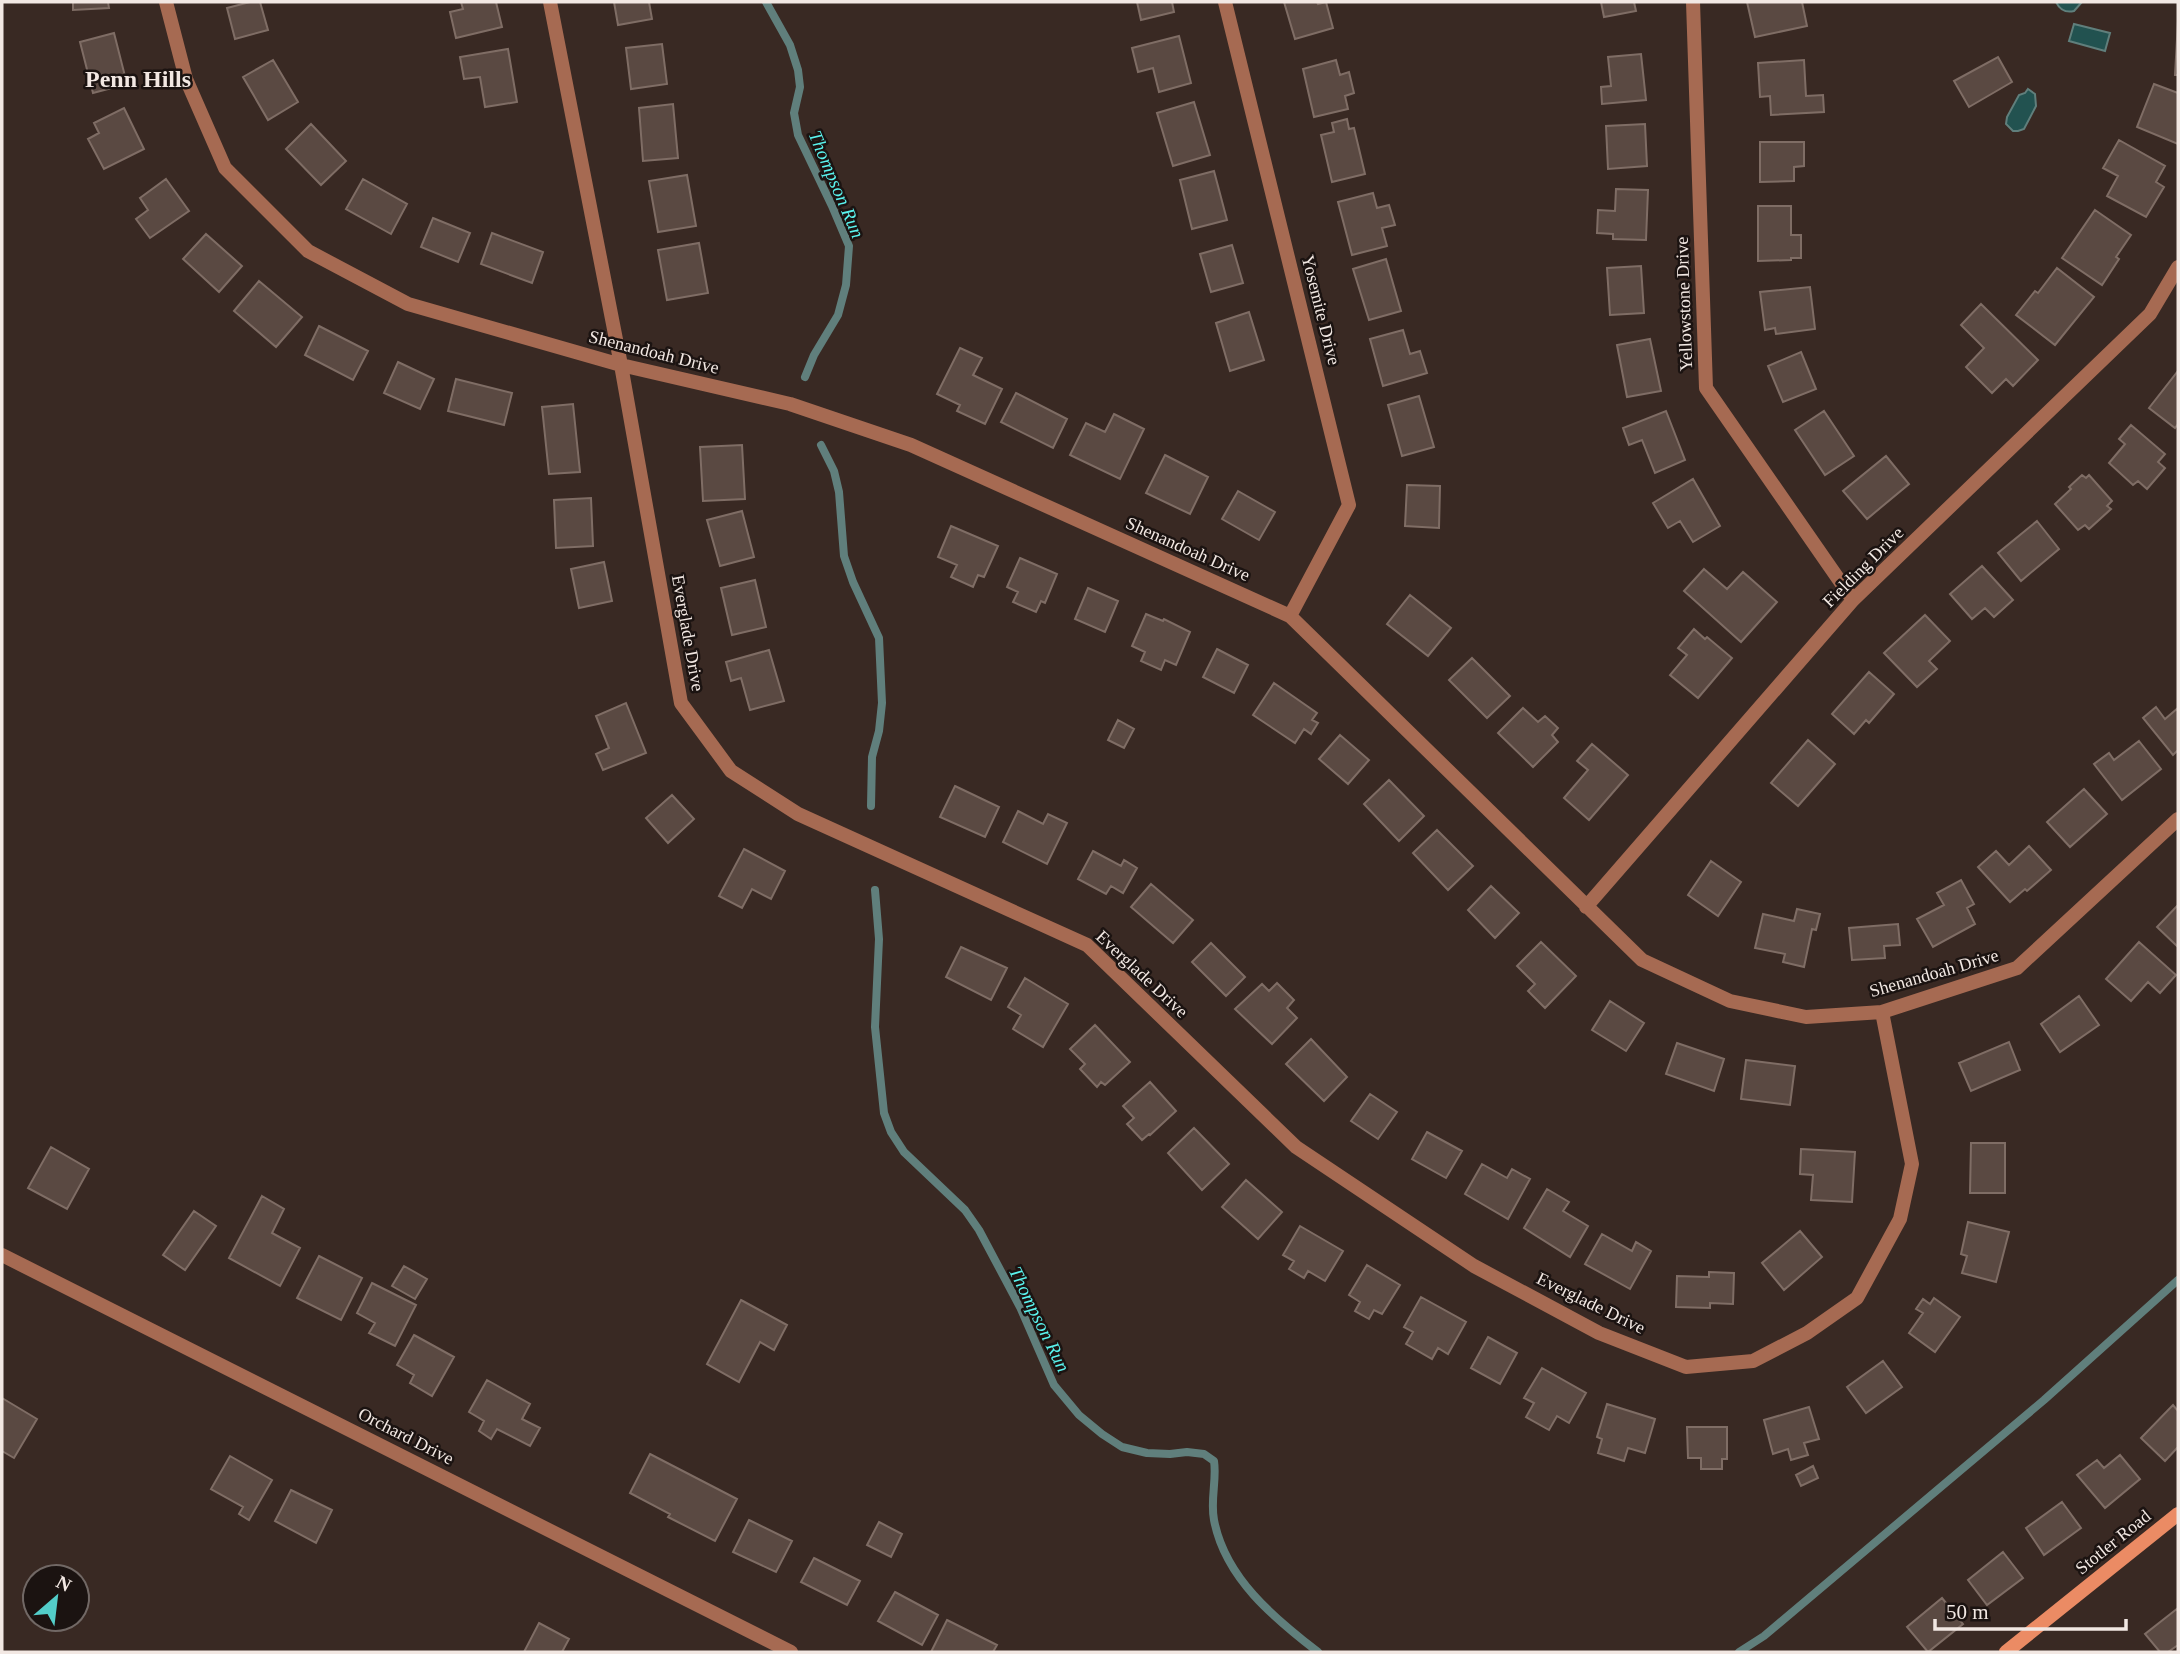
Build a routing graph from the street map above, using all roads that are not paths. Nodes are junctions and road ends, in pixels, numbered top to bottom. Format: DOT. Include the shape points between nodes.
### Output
graph roads {
  1 [pos="166,2"];
  2 [pos="550,2"];
  3 [pos="1225,2"];
  4 [pos="1693,2"];
  5 [pos="2178,267"];
  6 [pos="621,365"];
  7 [pos="1853,600"];
  8 [pos="1290,616"];
  9 [pos="2178,819"];
  10 [pos="1586,907"];
  11 [pos="1882,1012"];
  12 [pos="2,1255"];
  13 [pos="2178,1514"];
  14 [pos="791,1652"];
  15 [pos="2006,1652"];
  1 -- 6 [label="street, Shenandoah Drive" via="186,79 225,168 308,251 408,304"];
  2 -- 6 [label="street, Everglade Drive"];
  3 -- 8 [label="street, Yosemite Drive" via="1349,505"];
  4 -- 7 [label="street, Yellowstone Drive" via="1706,388"];
  5 -- 7 [label="street, Fielding Drive" via="2150,314"];
  6 -- 8 [label="street, Shenandoah Drive" via="790,404 911,445"];
  6 -- 11 [label="street, Everglade Drive" via="681,703 731,771 798,814 1087,945 1296,1147 1475,1266 1599,1333 1686,1367 1753,1361 1807,1333 1857,1298 1900,1219 1912,1164"];
  7 -- 10 [label="street, Fielding Drive"];
  8 -- 10 [label="street, Shenandoah Drive"];
  9 -- 11 [label="street, Shenandoah Drive" via="2017,968"];
  10 -- 11 [label="street, Shenandoah Drive" via="1642,960 1730,1001 1806,1017"];
  12 -- 14 [label="street, Orchard Drive"];
  13 -- 15 [label="street, Stotler Road"];
}
